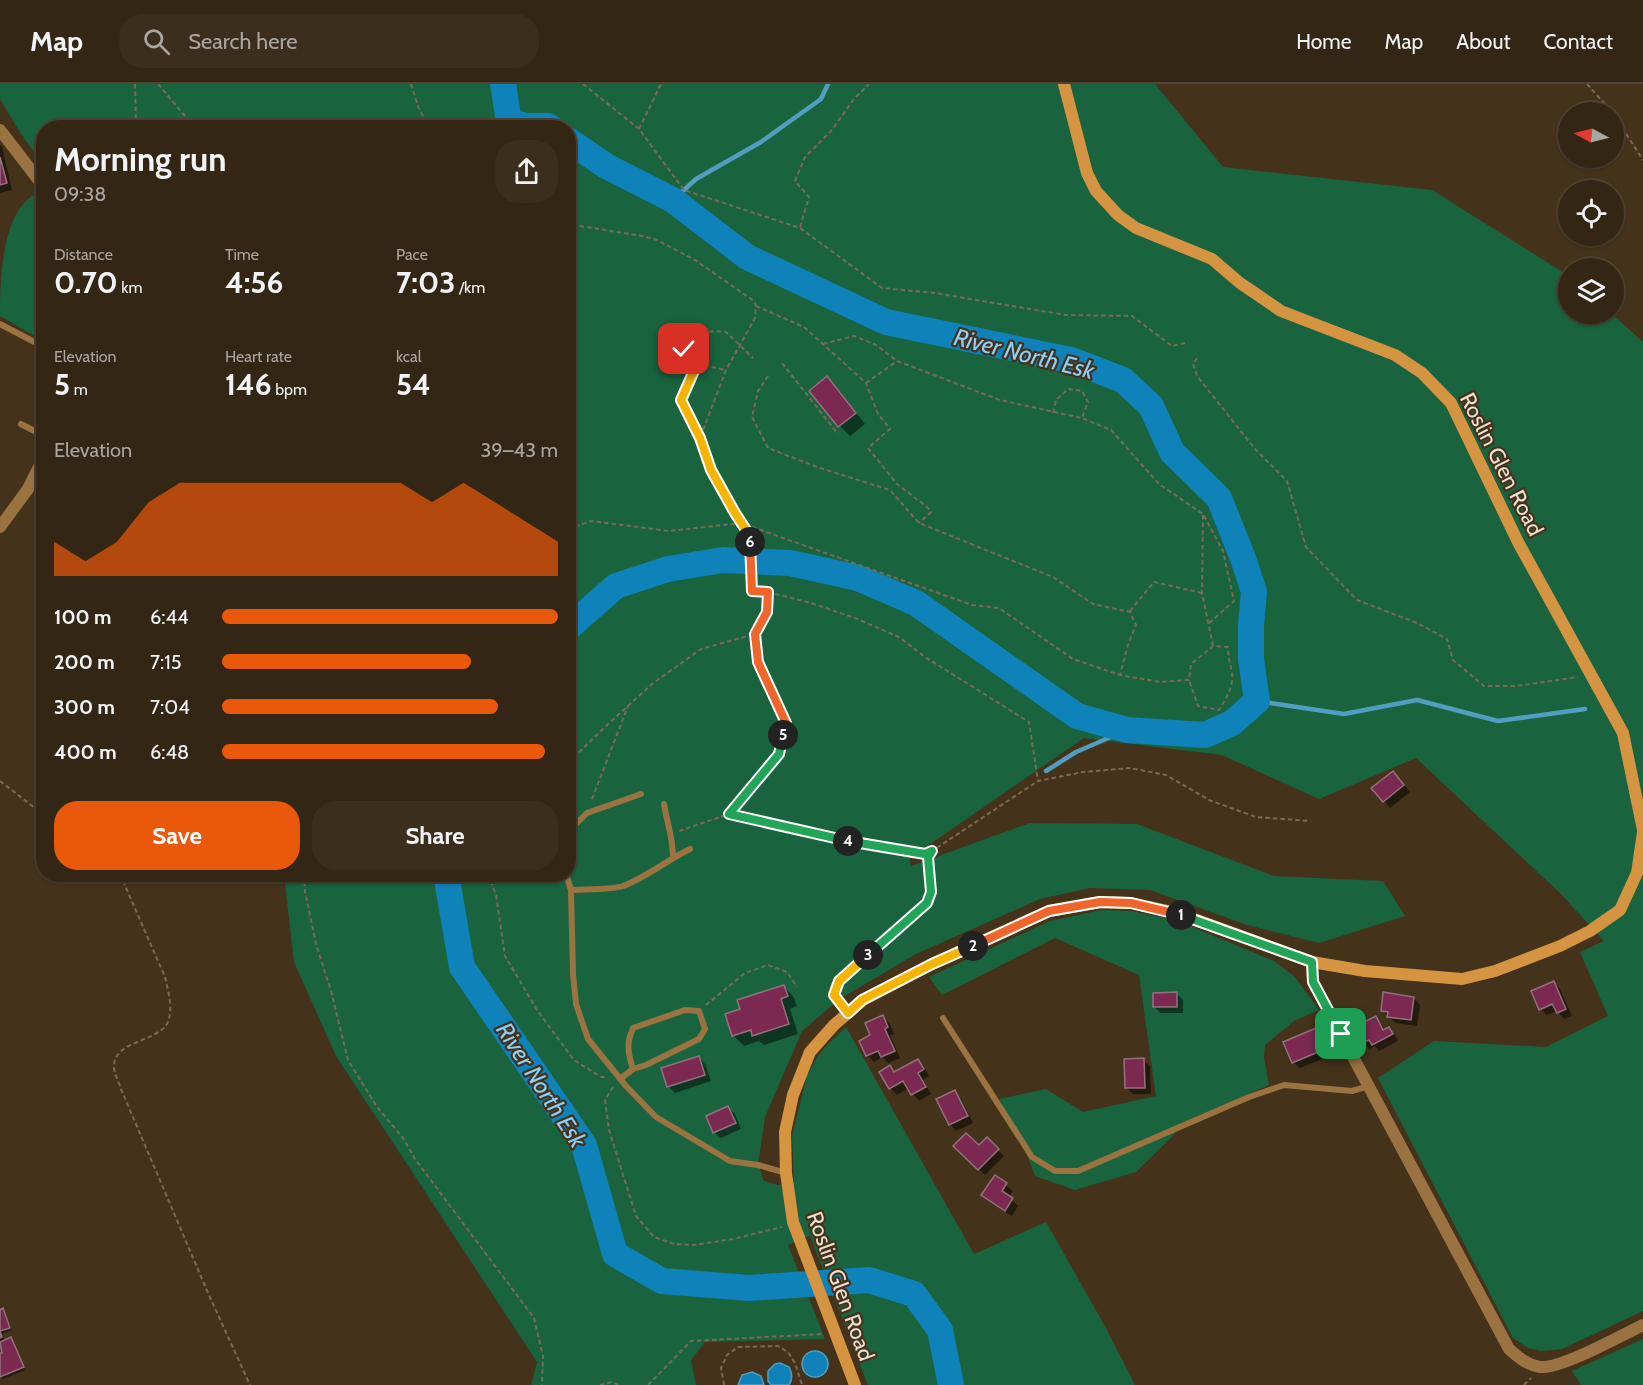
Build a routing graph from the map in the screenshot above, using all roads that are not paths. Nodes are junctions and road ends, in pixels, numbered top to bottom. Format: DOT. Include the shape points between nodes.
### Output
graph roads {
  1 [pos="1064,84"];
  2 [pos="0,130"];
  3 [pos="36,177"];
  4 [pos="0,324"];
  5 [pos="36,343"];
  6 [pos="21,424"];
  7 [pos="36,432"];
  8 [pos="36,473"];
  9 [pos="0,527"];
  10 [pos="641,794"];
  11 [pos="664,804"];
  12 [pos="576,824"];
  13 [pos="1643,831"];
  14 [pos="690,849"];
  15 [pos="673,857"];
  16 [pos="568,882"];
  17 [pos="571,891"];
  18 [pos="1312,962"];
  19 [pos="943,1018"];
  20 [pos="633,1069"];
  21 [pos="619,1078"];
  22 [pos="1370,1086"];
  23 [pos="786,1173"];
  24 [pos="1643,1325"];
  25 [pos="855,1385"];
  1 -- 13 [label="main road, Roslin Glen Road" via="1087,173 1096,191 1118,215 1136,228 1212,259 1281,311 1395,355 1422,373 1451,403 1518,542 1623,733"];
  2 -- 3 [label="street"];
  4 -- 5 [label="lane"];
  6 -- 7 [label="lane"];
  8 -- 9 [label="street"];
  10 -- 12 [label="lane" via="587,813"];
  11 -- 15 [label="lane"];
  13 -- 18 [label="main road, Roslin Glen Road" via="1638,873 1620,910 1560,946 1462,979"];
  14 -- 15 [label="lane"];
  15 -- 17 [label="lane" via="652,873 621,887"];
  16 -- 17 [label="lane"];
  17 -- 21 [label="lane" via="576,1004 588,1039"];
  18 -- 22 [label="street" via="1313,982"];
  18 -- 23 [label="main road, Roslin Glen Road" via="1178,913 1131,903 1100,902 1049,911 862,1000 834,1025 810,1052 793,1095 785,1132"];
  19 -- 22 [label="lane" via="1032,1157 1055,1171 1078,1171 1284,1085 1352,1091"];
  20 -- 20 [label="lane" via="699,1039 705,1029 699,1011 685,1010 633,1028 627,1052"];
  20 -- 21 [label="lane"];
  21 -- 23 [label="lane" via="656,1117 730,1161"];
  22 -- 24 [label="street" via="1509,1349 1524,1362 1542,1367 1564,1363"];
  23 -- 25 [label="main road, Roslin Glen Road" via="793,1222"];
}
